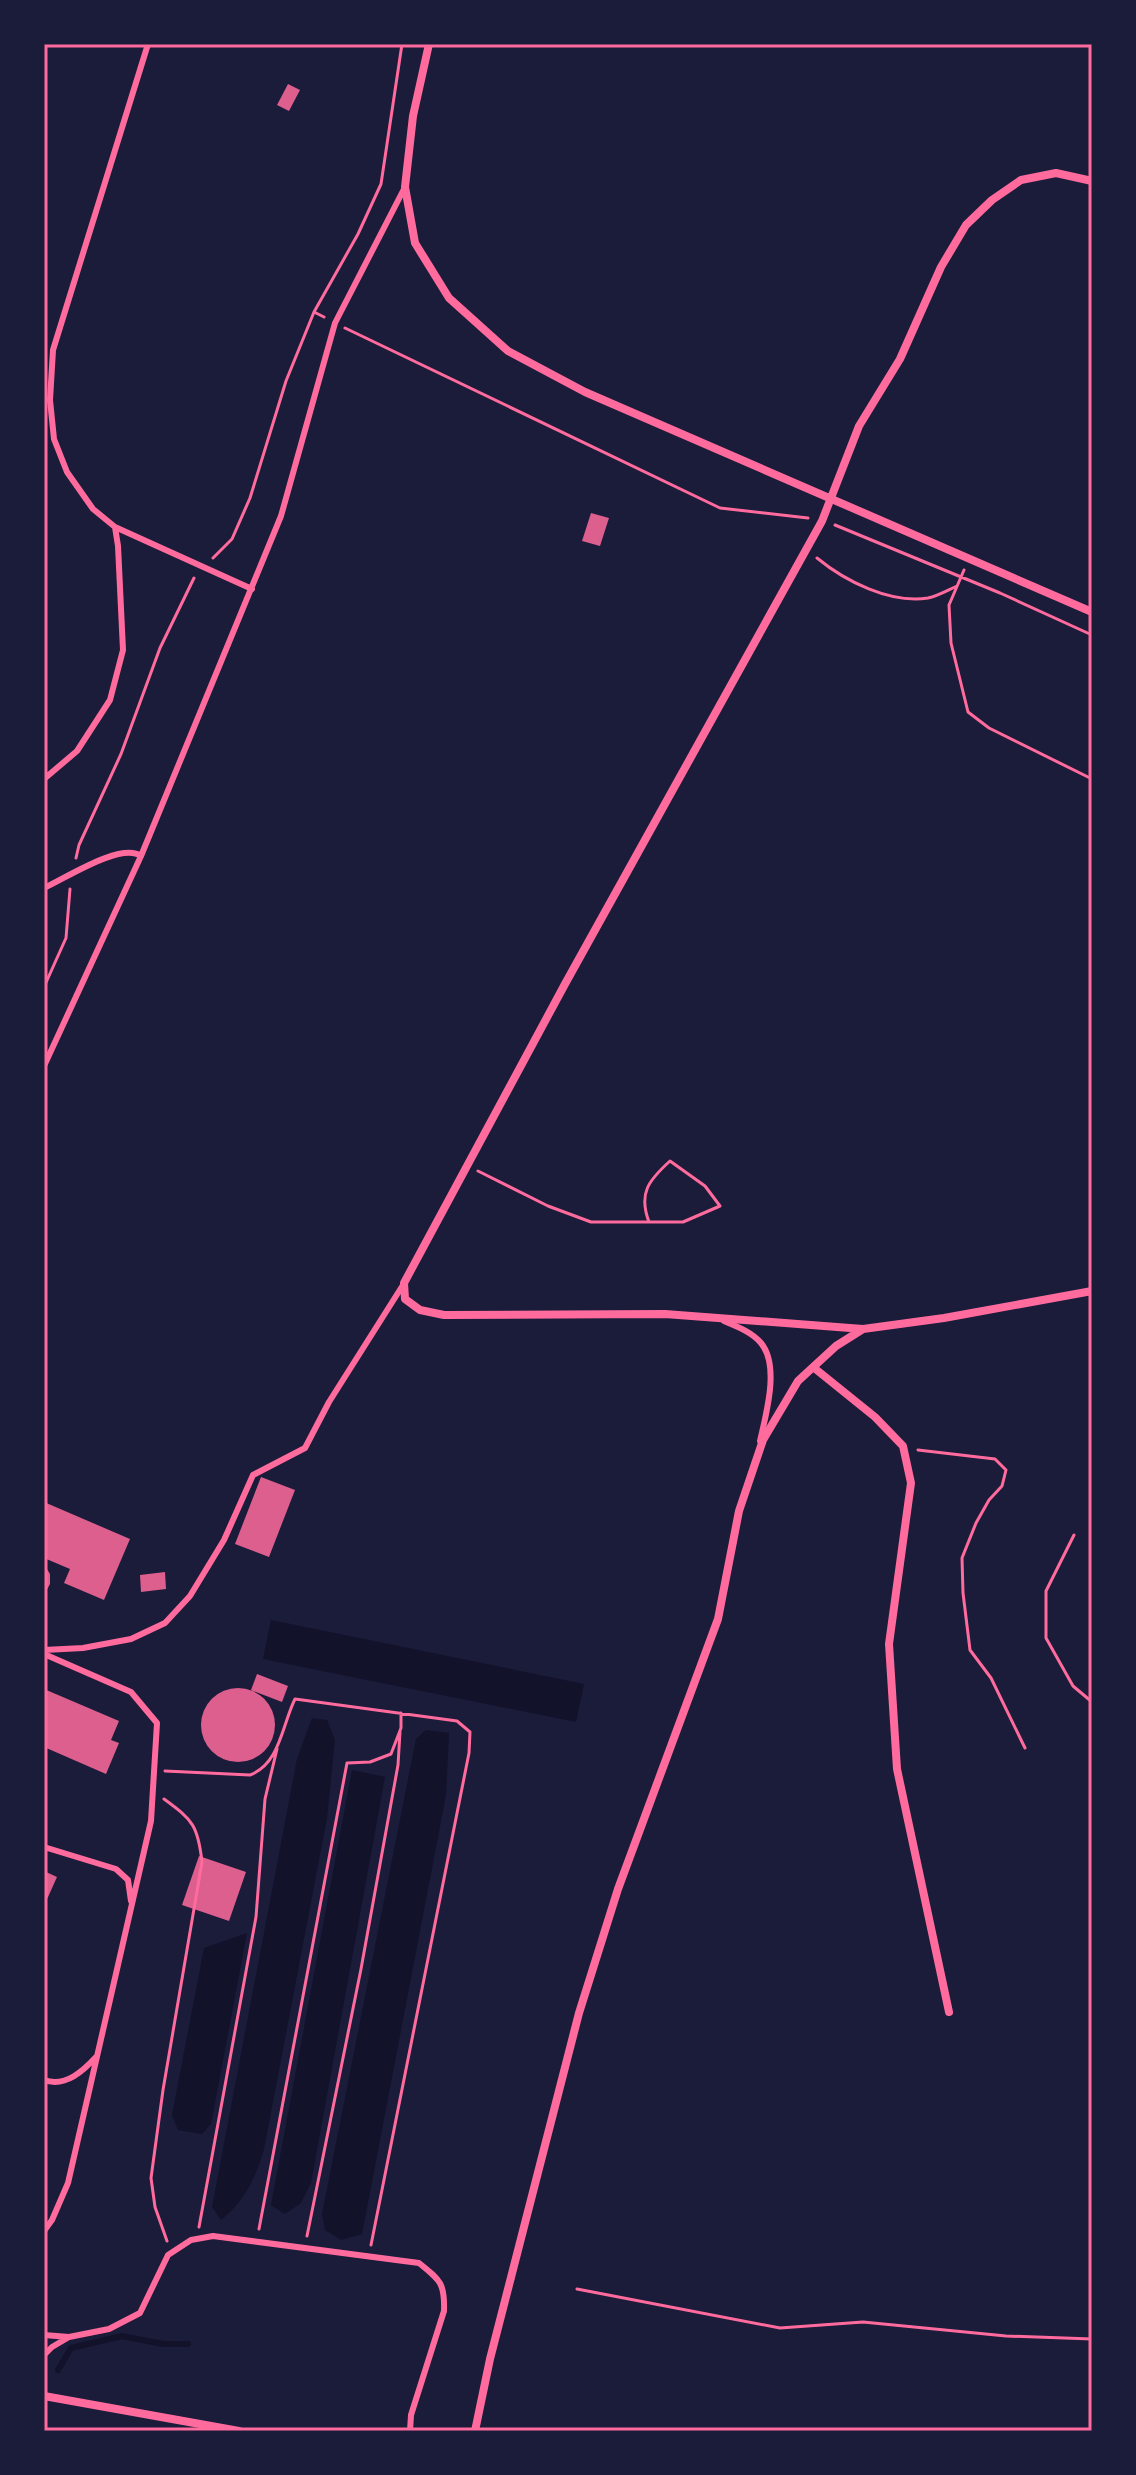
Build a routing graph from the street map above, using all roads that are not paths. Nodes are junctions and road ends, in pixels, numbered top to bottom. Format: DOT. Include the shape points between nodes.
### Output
graph roads {
  1 [pos="148,44"];
  2 [pos="429,44"];
  3 [pos="1092,181"];
  4 [pos="405,187"];
  5 [pos="832,500"];
  6 [pos="115,527"];
  7 [pos="252,589"];
  8 [pos="1092,612"];
  9 [pos="44,779"];
  10 [pos="141,856"];
  11 [pos="44,888"];
  12 [pos="44,1066"];
  13 [pos="404,1283"];
  14 [pos="1092,1291"];
  15 [pos="713,1317"];
  16 [pos="863,1329"];
  17 [pos="813,1367"];
  18 [pos="754,1467"];
  19 [pos="44,1652"];
  20 [pos="44,1847"];
  21 [pos="132,1905"];
  22 [pos="949,2012"];
  23 [pos="97,2056"];
  24 [pos="44,2080"];
  25 [pos="44,2231"];
  26 [pos="44,2335"];
  27 [pos="69,2337"];
  28 [pos="44,2355"];
  29 [pos="44,2396"];
  30 [pos="239,2431"];
  31 [pos="410,2431"];
  32 [pos="475,2431"];
  1 -- 6 [label="lane" via="52,362 54,439 67,472 93,509"];
  2 -- 4 [label="street"];
  3 -- 5 [label="street" via="1056,173 1021,180 966,225 900,359 859,426"];
  4 -- 5 [label="street" via="415,243 449,298 508,351 585,392"];
  4 -- 7 [label="lane" via="335,323 281,516"];
  5 -- 8 [label="street"];
  5 -- 13 [label="street"];
  6 -- 7 [label="lane"];
  6 -- 9 [label="lane" via="123,650 110,700 77,751"];
  7 -- 10 [label="lane"];
  10 -- 11 [label="lane" via="119,852"];
  10 -- 12 [label="lane"];
  13 -- 15 [label="street" via="405,1299 420,1310 444,1315"];
  13 -- 19 [label="lane" via="305,1448 253,1475 217,1551 190,1596 165,1623 131,1639"];
  14 -- 16 [label="street"];
  15 -- 16 [label="street"];
  15 -- 18 [label="lane" via="740,1327 762,1344 772,1371"];
  16 -- 17 [label="street"];
  17 -- 18 [label="street" via="798,1381 770,1428"];
  17 -- 22 [label="street" via="903,1446 911,1483 889,1644 897,1769"];
  18 -- 32 [label="street" via="739,1511 718,1619 618,1889 579,2013"];
  19 -- 21 [label="lane" via="131,1692 157,1723 151,1821"];
  20 -- 21 [label="lane" via="116,1869 128,1880"];
  21 -- 23 [label="lane"];
  23 -- 24 [label="lane" via="78,2076"];
  23 -- 25 [label="lane" via="68,2183"];
  26 -- 27 [label="lane"];
  27 -- 28 [label="lane"];
  27 -- 31 [label="lane" via="109,2329 140,2313 168,2255 197,2239 213,2236 419,2263 441,2282 444,2311"];
  29 -- 30 [label="street"];
}
